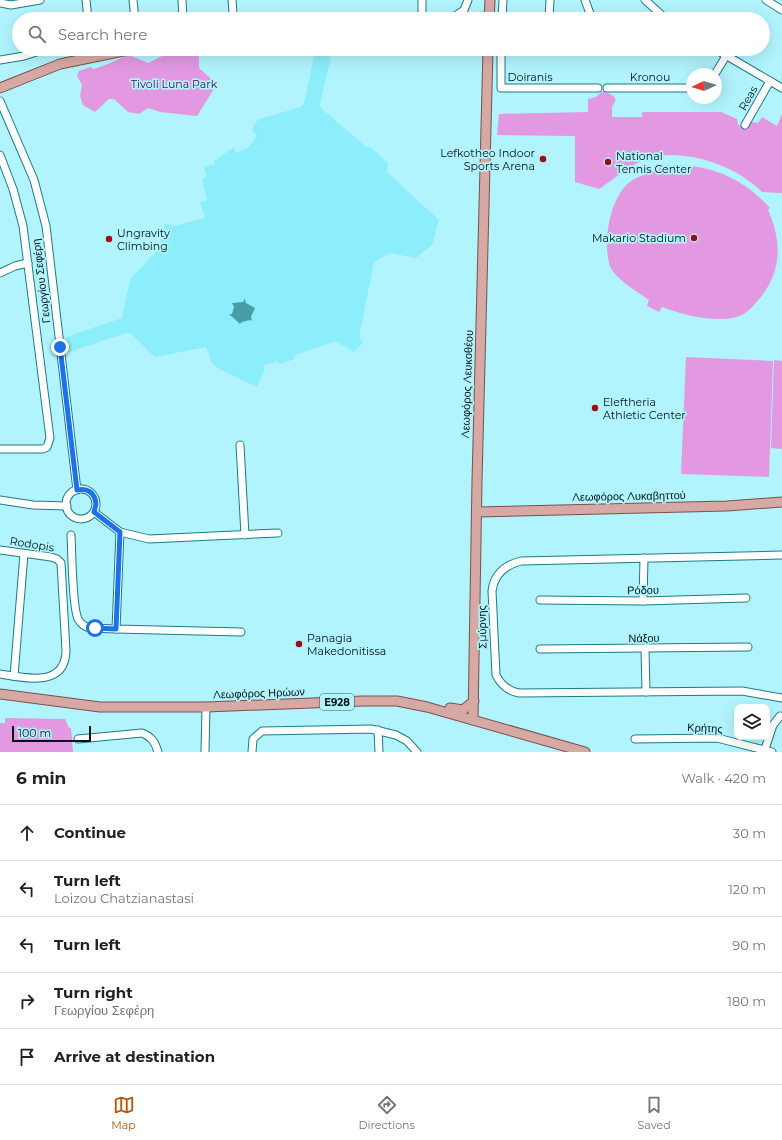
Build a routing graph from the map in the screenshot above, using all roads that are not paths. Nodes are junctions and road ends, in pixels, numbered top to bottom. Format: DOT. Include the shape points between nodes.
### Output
graph roads {
  1 [pos="40,0"];
  2 [pos="86,0"];
  3 [pos="133,0"];
  4 [pos="182,0"];
  5 [pos="232,0"];
  6 [pos="422,0"];
  7 [pos="468,0"];
  8 [pos="490,0"];
  9 [pos="503,0"];
  10 [pos="550,0"];
  11 [pos="585,0"];
  12 [pos="645,0"];
  13 [pos="766,0"];
  14 [pos="0,3"];
  15 [pos="782,10"];
  16 [pos="87,12"];
  17 [pos="134,12"];
  18 [pos="183,12"];
  19 [pos="233,12"];
  20 [pos="422,12"];
  21 [pos="461,12"];
  22 [pos="489,12"];
  23 [pos="502,12"];
  24 [pos="550,12"];
  25 [pos="589,12"];
  26 [pos="658,12"];
  27 [pos="24,56"];
  28 [pos="99,56"];
  29 [pos="485,56"];
  30 [pos="488,56"];
  31 [pos="501,56"];
  32 [pos="726,56"];
  33 [pos="0,60"];
  34 [pos="488,65"];
  35 [pos="719,68"];
  36 [pos="770,81"];
  37 [pos="0,88"];
  38 [pos="598,88"];
  39 [pos="607,88"];
  40 [pos="686,88"];
  41 [pos="782,88"];
  42 [pos="0,101"];
  43 [pos="745,125"];
  44 [pos="0,157"];
  45 [pos="28,263"];
  46 [pos="0,273"];
  47 [pos="240,445"];
  48 [pos="0,449"];
  49 [pos="77,490"];
  50 [pos="0,500"];
  51 [pos="782,502"];
  52 [pos="67,506"];
  53 [pos="94,512"];
  54 [pos="477,512"];
  55 [pos="120,532"];
  56 [pos="278,533"];
  57 [pos="71,534"];
  58 [pos="245,534"];
  59 [pos="0,550"];
  60 [pos="24,554"];
  61 [pos="782,555"];
  62 [pos="644,558"];
  63 [pos="746,598"];
  64 [pos="540,600"];
  65 [pos="643,601"];
  66 [pos="116,629"];
  67 [pos="241,632"];
  68 [pos="748,647"];
  69 [pos="540,649"];
  70 [pos="645,649"];
  71 [pos="0,674"];
  72 [pos="14,676"];
  73 [pos="474,688"];
  74 [pos="646,692"];
  75 [pos="0,694"];
  76 [pos="782,698"];
  77 [pos="474,701"];
  78 [pos="421,706"];
  79 [pos="206,707"];
  80 [pos="780,716"];
  81 [pos="474,720"];
  82 [pos="492,725"];
  83 [pos="378,730"];
  84 [pos="78,739"];
  85 [pos="635,739"];
  86 [pos="768,751"];
  87 [pos="158,752"];
  88 [pos="205,752"];
  89 [pos="252,752"];
  90 [pos="379,752"];
  91 [pos="417,752"];
  92 [pos="585,752"];
  1 -- 14 [label="street" via="11,5"];
  2 -- 16 [label="street"];
  3 -- 17 [label="street"];
  4 -- 18 [label="street"];
  5 -- 19 [label="street"];
  6 -- 20 [label="street"];
  7 -- 21 [label="street"];
  8 -- 22 [label="main road"];
  9 -- 23 [label="street"];
  10 -- 24 [label="street"];
  11 -- 25 [label="street"];
  12 -- 26 [label="street"];
  13 -- 15 [label="street"];
  27 -- 33 [label="street"];
  28 -- 37 [label="main road" via="60,64"];
  29 -- 34 [label="main road"];
  30 -- 34 [label="main road, Λεωφόρος Λευκοθέου"];
  31 -- 38 [label="street, Doiranis" via="501,88"];
  32 -- 35 [label="street"];
  32 -- 36 [label="street"];
  34 -- 54 [label="main road, Λεωφόρος Λευκοθέου"];
  36 -- 41 [label="street"];
  36 -- 43 [label="street, Reas"];
  39 -- 40 [label="street, Kronou"];
  42 -- 49 [label="street, Γεωργίου Σεφέρη" via="34,180 46,226"];
  44 -- 45 [label="street" via="17,204"];
  45 -- 46 [label="street"];
  45 -- 48 [label="street" via="50,438 47,447 43,449"];
  47 -- 58 [label="street"];
  49 -- 52 [label="street" via="68,498"];
  49 -- 53 [label="street" via="86,490 94,495"];
  50 -- 52 [label="street" via="33,505"];
  51 -- 54 [label="main road, Λεωφόρος Λυκαβηττού" via="727,506"];
  52 -- 53 [label="street" via="70,513 77,518 86,518"];
  53 -- 55 [label="street"];
  54 -- 73 [label="main road, Λεωφόρος Λευκοθέου"];
  55 -- 58 [label="street" via="149,539"];
  55 -- 66 [label="street"];
  56 -- 58 [label="street"];
  57 -- 66 [label="street" via="75,607 79,620 90,628"];
  59 -- 60 [label="street, Rodopis"];
  60 -- 72 [label="street"];
  60 -- 72 [label="street, Rodopis" via="60,560 63,572 66,651 62,668 49,677"];
  61 -- 62 [label="street, Σμύρνης"];
  62 -- 65 [label="street"];
  62 -- 74 [label="street, Σμύρνης" via="514,562 495,578 492,598 496,675 512,692"];
  63 -- 65 [label="street, Ρόδου"];
  64 -- 65 [label="street, Ρόδου"];
  66 -- 67 [label="street"];
  68 -- 70 [label="street, Νάξου"];
  69 -- 70 [label="street, Νάξου"];
  70 -- 74 [label="street"];
  71 -- 72 [label="street"];
  73 -- 77 [label="main road, Λεωφόρος Λευκοθέου"];
  73 -- 82 [label="main road" via="482,717"];
  74 -- 76 [label="street, Σμύρνης" via="742,691"];
  75 -- 79 [label="main road, Λεωφόρος Ηρώων / E928" via="100,707"];
  77 -- 78 [label="main road" via="463,710 429,704"];
  77 -- 81 [label="main road, Λεωφόρος Λευκοθέου"];
  78 -- 79 [label="main road, Λεωφόρος Ηρώων / E928" via="397,701 363,701"];
  78 -- 81 [label="main road, Λεωφόρος Ηρώων / E928"];
  79 -- 88 [label="street"];
  80 -- 86 [label="street" via="773,725"];
  81 -- 82 [label="main road, Λεωφόρος Ηρώων / E928"];
  82 -- 92 [label="main road, Λεωφόρος Ηρώων / E928"];
  83 -- 89 [label="street" via="262,731 254,739"];
  83 -- 90 [label="street"];
  83 -- 91 [label="street" via="402,738"];
  84 -- 87 [label="street" via="142,733 155,742"];
  85 -- 86 [label="street, Κρήτης" via="717,738"];
}
